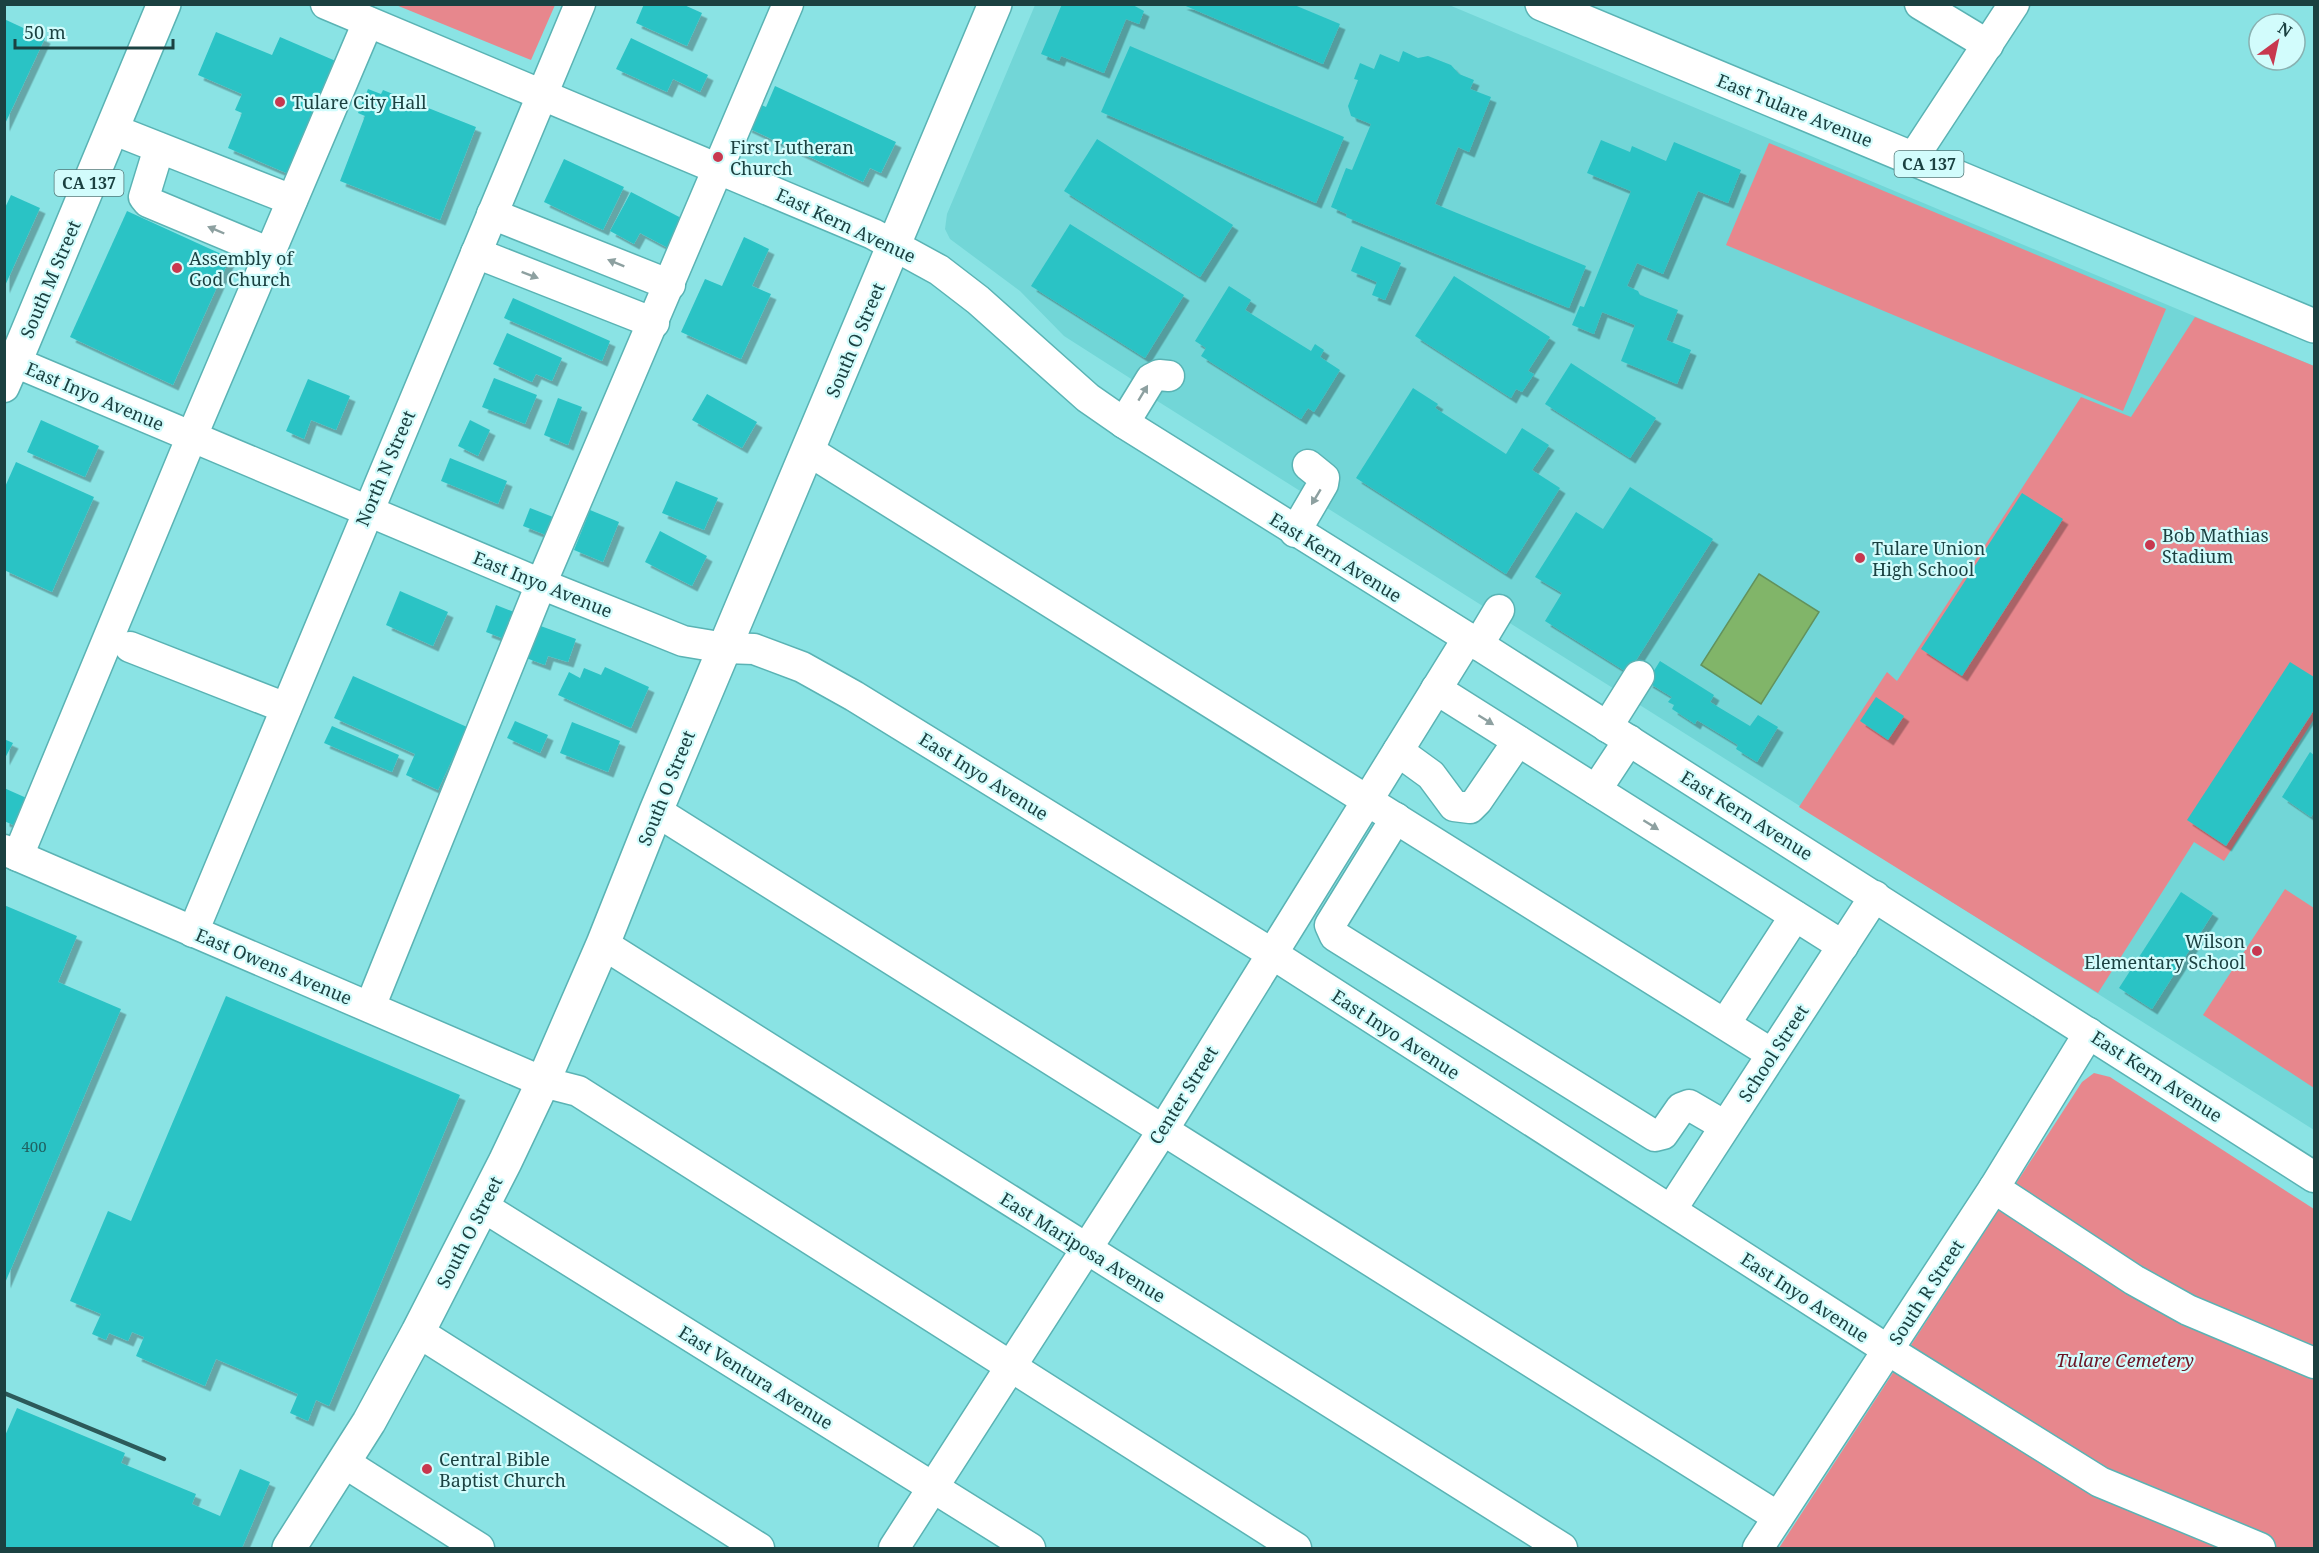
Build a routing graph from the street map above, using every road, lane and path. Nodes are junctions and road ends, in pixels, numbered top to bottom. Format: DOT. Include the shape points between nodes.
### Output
graph roads {
  1 [pos="164,4"];
  2 [pos="326,4"];
  3 [pos="580,4"];
  4 [pos="788,4"];
  5 [pos="995,4"];
  6 [pos="1542,4"];
  7 [pos="1920,4"];
  8 [pos="2014,4"];
  9 [pos="368,22"];
  10 [pos="1988,45"];
  11 [pos="543,94"];
  12 [pos="112,129"];
  13 [pos="159,148"];
  14 [pos="1913,158"];
  15 [pos="720,169"];
  16 [pos="292,200"];
  17 [pos="492,214"];
  18 [pos="895,244"];
  19 [pos="270,253"];
  20 [pos="476,254"];
  21 [pos="670,285"];
  22 [pos="654,323"];
  23 [pos="2314,326"];
  24 [pos="8,369"];
  25 [pos="1168,376"];
  26 [pos="1124,423"];
  27 [pos="192,436"];
  28 [pos="809,451"];
  29 [pos="1308,465"];
  30 [pos="367,510"];
  31 [pos="1295,532"];
  32 [pos="541,584"];
  33 [pos="1499,610"];
  34 [pos="1473,641"];
  35 [pos="130,647"];
  36 [pos="725,648"];
  37 [pos="1639,676"];
  38 [pos="1436,689"];
  39 [pos="286,708"];
  40 [pos="1618,734"];
  41 [pos="1518,741"];
  42 [pos="1398,751"];
  43 [pos="1596,790"];
  44 [pos="1367,800"];
  45 [pos="657,811"];
  46 [pos="1396,818"];
  47 [pos="11,853"];
  48 [pos="1321,873"];
  49 [pos="1351,890"];
  50 [pos="1875,896"];
  51 [pos="1795,916"];
  52 [pos="193,932"];
  53 [pos="603,944"];
  54 [pos="1843,946"];
  55 [pos="1271,953"];
  56 [pos="370,1007"];
  57 [pos="1725,1024"];
  58 [pos="2089,1033"];
  59 [pos="1772,1054"];
  60 [pos="543,1082"];
  61 [pos="1725,1126"];
  62 [pos="1162,1130"];
  63 [pos="2314,1177"];
  64 [pos="1994,1188"];
  65 [pos="482,1206"];
  66 [pos="1671,1210"];
  67 [pos="1087,1249"];
  68 [pos="418,1332"];
  69 [pos="1888,1350"];
  70 [pos="2314,1363"];
  71 [pos="1010,1368"];
  72 [pos="345,1463"];
  73 [pos="933,1486"];
  74 [pos="1778,1517"];
  75 [pos="290,1548"];
  76 [pos="479,1548"];
  77 [pos="759,1548"];
  78 [pos="894,1548"];
  79 [pos="1030,1548"];
  80 [pos="1296,1548"];
  81 [pos="1562,1548"];
  82 [pos="1758,1548"];
  83 [pos="2260,1548"];
  1 -- 12 [label="main road, South M Street / CA 137"];
  2 -- 9 [label="street, East Kern Avenue"];
  3 -- 11 [label="street, North N Street"];
  4 -- 15 [label="street"];
  5 -- 18 [label="main road, South O Street"];
  6 -- 14 [label="main road, East Tulare Avenue / CA 137"];
  7 -- 10 [label="street"];
  8 -- 10 [label="street"];
  9 -- 11 [label="street, East Kern Avenue"];
  9 -- 16 [label="street"];
  10 -- 14 [label="street"];
  11 -- 15 [label="street, East Kern Avenue"];
  11 -- 17 [label="street, North N Street"];
  12 -- 13 [label="street"];
  12 -- 24 [label="main road, South M Street / CA 137"];
  13 -- 16 [label="street"];
  19 -- 13 [label="street, one-way" via="148,202 144,197"];
  14 -- 23 [label="main road, East Tulare Avenue / CA 137"];
  15 -- 18 [label="street, East Kern Avenue"];
  15 -- 21 [label="street"];
  16 -- 19 [label="street"];
  17 -- 20 [label="street, North N Street"];
  21 -- 17 [label="street, one-way"];
  18 -- 26 [label="street, East Kern Avenue" via="939,270 978,300 1088,398"];
  18 -- 28 [label="main road, South O Street"];
  19 -- 27 [label="street"];
  20 -- 22 [label="street, one-way"];
  20 -- 30 [label="street, North N Street"];
  21 -- 22 [label="street"];
  22 -- 32 [label="street"];
  24 -- 27 [label="street, East Inyo Avenue"];
  26 -- 25 [label="street, one-way" via="1151,379"];
  26 -- 31 [label="street, East Kern Avenue"];
  27 -- 30 [label="street, East Inyo Avenue"];
  27 -- 47 [label="street"];
  28 -- 36 [label="main road, South O Street"];
  28 -- 44 [label="street"];
  29 -- 31 [label="street, one-way" via="1324,478 1323,484"];
  30 -- 32 [label="street, East Inyo Avenue"];
  30 -- 39 [label="street, North N Street"];
  31 -- 34 [label="street, East Kern Avenue"];
  32 -- 36 [label="street, East Inyo Avenue" via="683,641"];
  32 -- 56 [label="street"];
  33 -- 34 [label="street, Center Street"];
  34 -- 38 [label="street, Center Street"];
  34 -- 40 [label="street, East Kern Avenue"];
  35 -- 39 [label="street"];
  36 -- 45 [label="main road, South O Street"];
  36 -- 55 [label="street, East Inyo Avenue" via="754,649 802,667 854,696"];
  37 -- 40 [label="street"];
  38 -- 41 [label="street, one-way"];
  38 -- 42 [label="street, Center Street"];
  39 -- 52 [label="street, North N Street"];
  40 -- 43 [label="street"];
  40 -- 50 [label="street, East Kern Avenue"];
  41 -- 42 [label="street" via="1470,808 1454,806 1431,775"];
  41 -- 43 [label="street"];
  42 -- 44 [label="street, Center Street"];
  43 -- 51 [label="street, one-way"];
  44 -- 46 [label="street"];
  44 -- 48 [label="street, Center Street"];
  45 -- 53 [label="main road, South O Street"];
  45 -- 62 [label="street"];
  46 -- 49 [label="street"];
  46 -- 57 [label="street"];
  47 -- 52 [label="street, East Owens Avenue"];
  48 -- 49 [label="street"];
  48 -- 55 [label="street, Center Street"];
  49 -- 61 [label="street" via="1330,925 1335,936 1654,1136 1663,1134 1681,1108 1689,1105"];
  50 -- 54 [label="street, School Street"];
  50 -- 58 [label="street, East Kern Avenue"];
  51 -- 54 [label="street"];
  51 -- 57 [label="street"];
  52 -- 56 [label="street, East Owens Avenue"];
  53 -- 60 [label="main road, South O Street"];
  53 -- 67 [label="street, East Mariposa Avenue"];
  54 -- 59 [label="street, School Street"];
  55 -- 62 [label="street, Center Street"];
  55 -- 66 [label="street, East Inyo Avenue"];
  56 -- 60 [label="street, East Owens Avenue"];
  57 -- 59 [label="street"];
  58 -- 63 [label="street, East Kern Avenue"];
  58 -- 64 [label="street, South R Street"];
  59 -- 61 [label="street, School Street"];
  60 -- 65 [label="main road, South O Street"];
  60 -- 71 [label="street, East Owens Avenue" via="578,1091"];
  61 -- 66 [label="street, School Street"];
  62 -- 67 [label="street, Center Street"];
  62 -- 74 [label="street"];
  64 -- 69 [label="street, South R Street"];
  64 -- 70 [label="street" via="2134,1280 2188,1310"];
  65 -- 68 [label="main road, South O Street"];
  65 -- 73 [label="street, East Ventura Avenue"];
  66 -- 69 [label="street, East Inyo Avenue"];
  67 -- 71 [label="street, Center Street"];
  67 -- 81 [label="street, East Mariposa Avenue"];
  68 -- 72 [label="main road, South O Street"];
  68 -- 77 [label="street"];
  69 -- 74 [label="street, South R Street"];
  69 -- 83 [label="street, East Inyo Avenue" via="2100,1482"];
  71 -- 73 [label="street, Center Street"];
  71 -- 80 [label="street, East Owens Avenue"];
  72 -- 75 [label="main road, South O Street"];
  72 -- 76 [label="street"];
  73 -- 78 [label="street, Center Street"];
  73 -- 79 [label="street, East Ventura Avenue"];
  74 -- 82 [label="street, South R Street"];
}
